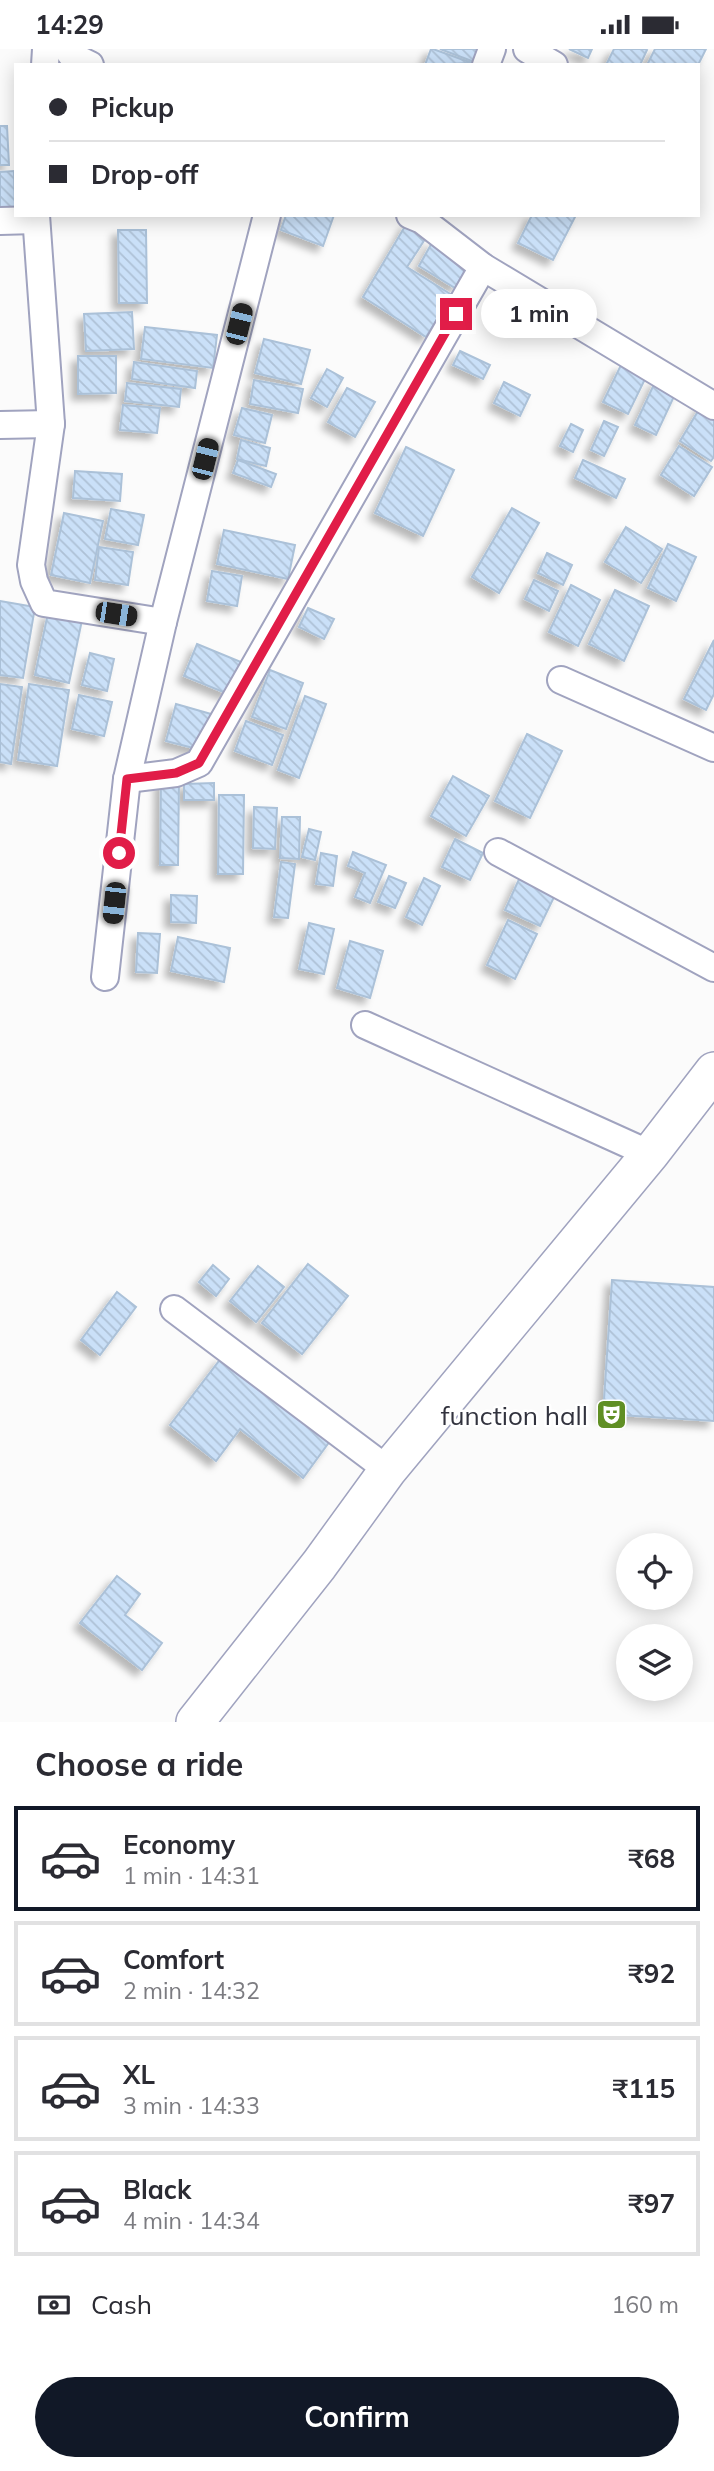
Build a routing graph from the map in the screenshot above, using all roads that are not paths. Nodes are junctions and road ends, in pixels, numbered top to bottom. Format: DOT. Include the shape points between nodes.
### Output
graph roads {
  1 [pos="67,49"];
  2 [pos="527,49"];
  3 [pos="86,63"];
  4 [pos="551,63"];
  5 [pos="266,217"];
  6 [pos="419,217"];
  7 [pos="36,218"];
  8 [pos="0,221"];
  9 [pos="483,267"];
  10 [pos="714,406"];
  11 [pos="51,424"];
  12 [pos="0,425"];
  13 [pos="163,622"];
  14 [pos="561,680"];
  15 [pos="714,748"];
  16 [pos="127,779"];
  17 [pos="498,852"];
  18 [pos="714,968"];
  19 [pos="105,977"];
  20 [pos="365,1025"];
  21 [pos="714,1071"];
  22 [pos="650,1154"];
  23 [pos="174,1309"];
  24 [pos="388,1470"];
  25 [pos="195,1722"];
  1 -- 3 [label="street"];
  2 -- 4 [label="street"];
  5 -- 13 [label="street"];
  6 -- 9 [label="street"];
  7 -- 8 [label="street"];
  7 -- 11 [label="street"];
  9 -- 10 [label="street"];
  9 -- 16 [label="street" via="199,763 176,773"];
  11 -- 12 [label="street"];
  11 -- 13 [label="street" via="31,565 41,598 44,603"];
  13 -- 16 [label="street"];
  14 -- 15 [label="street"];
  16 -- 19 [label="street"];
  17 -- 18 [label="street"];
  20 -- 22 [label="street"];
  21 -- 22 [label="street"];
  22 -- 24 [label="street"];
  23 -- 24 [label="street"];
  24 -- 25 [label="street"];
}
